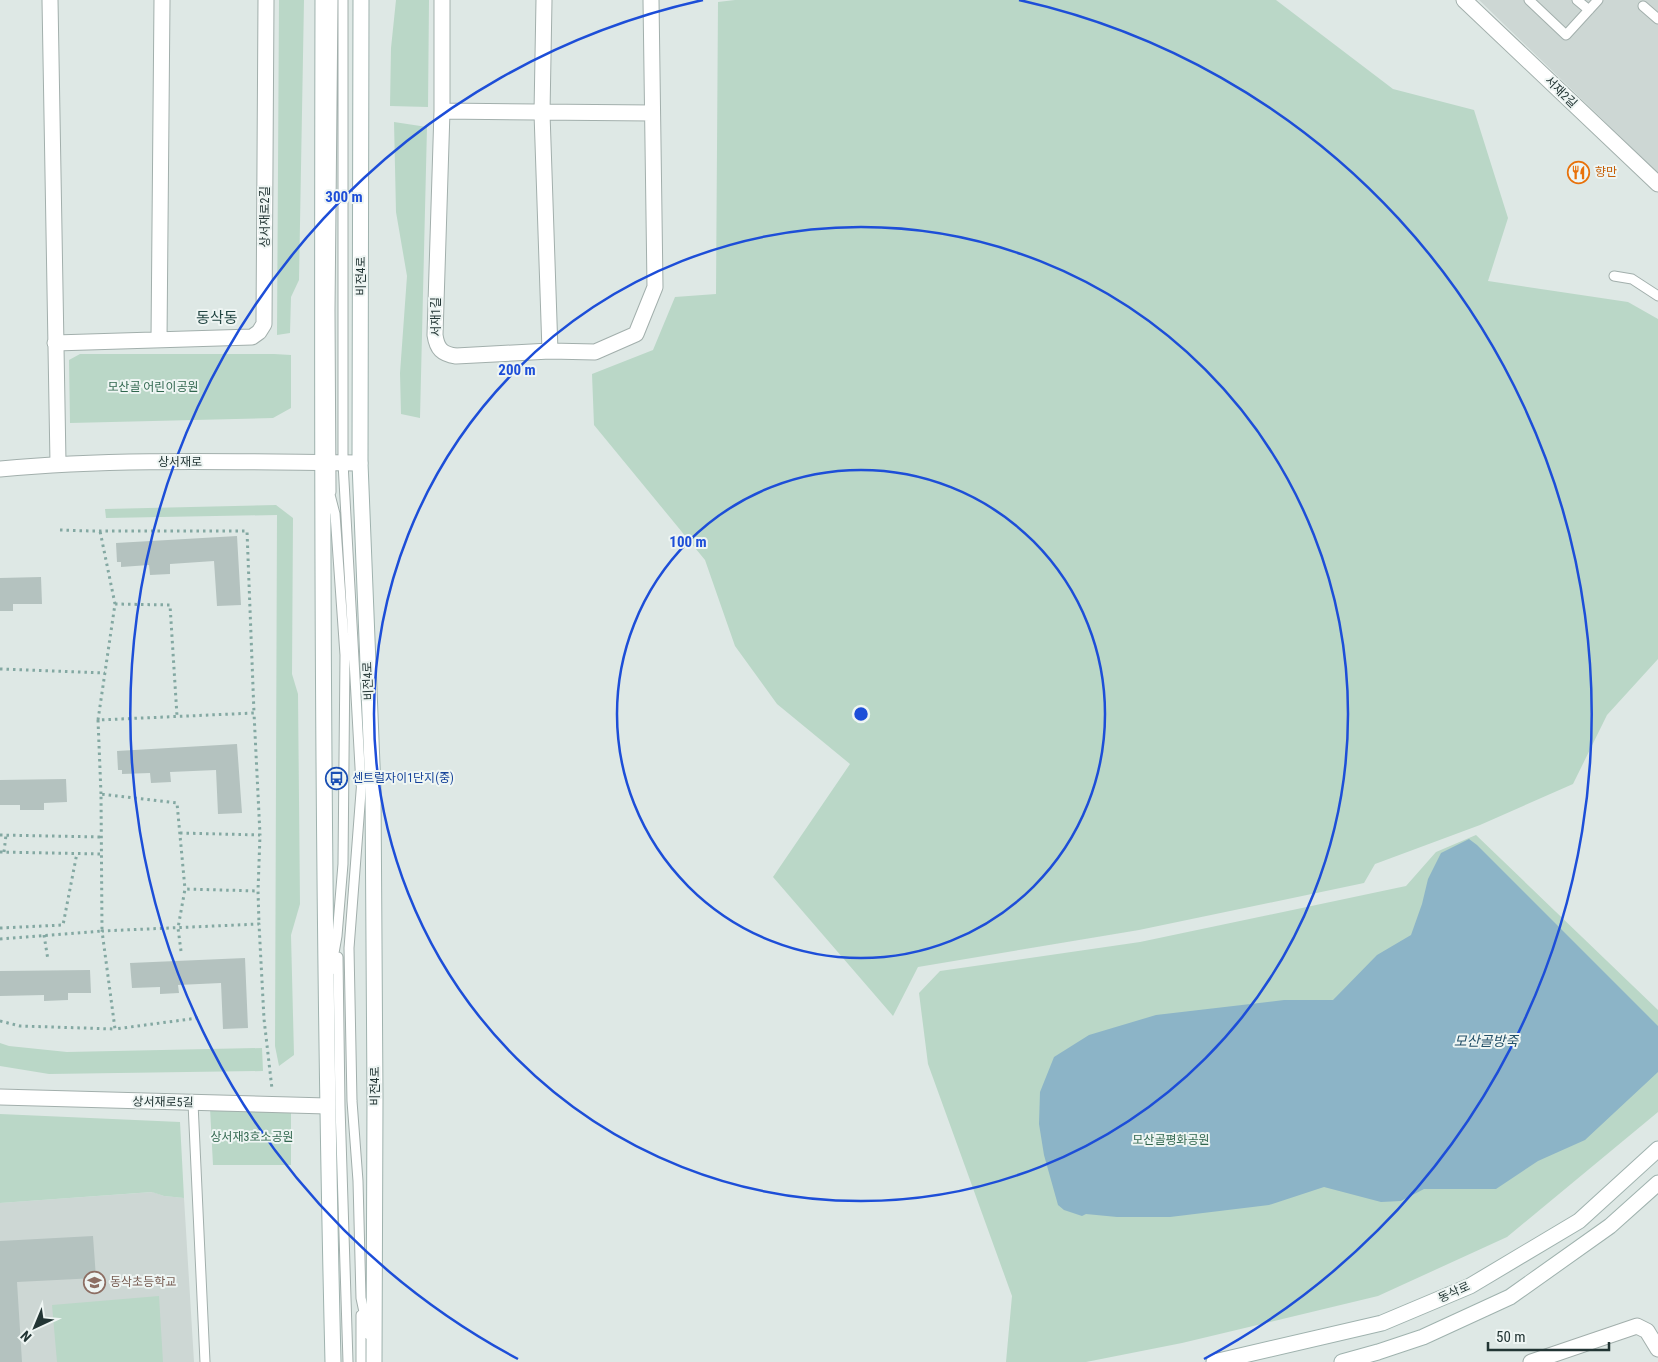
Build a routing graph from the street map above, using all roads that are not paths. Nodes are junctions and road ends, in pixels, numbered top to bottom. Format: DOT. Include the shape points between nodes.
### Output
graph roads {
  1 [pos="50,0"];
  2 [pos="162,0"];
  3 [pos="266,0"];
  4 [pos="323,0"];
  5 [pos="333,0"];
  6 [pos="342,0"];
  7 [pos="361,0"];
  8 [pos="442,0"];
  9 [pos="544,0"];
  10 [pos="651,0"];
  11 [pos="1464,0"];
  12 [pos="1529,0"];
  13 [pos="1577,0"];
  14 [pos="1598,0"];
  15 [pos="1643,6"];
  16 [pos="1589,10"];
  17 [pos="1658,19"];
  18 [pos="442,111"];
  19 [pos="542,113"];
  20 [pos="652,114"];
  21 [pos="1658,184"];
  22 [pos="1614,276"];
  23 [pos="1658,296"];
  24 [pos="159,340"];
  25 [pos="55,343"];
  26 [pos="550,351"];
  27 [pos="332,463"];
  28 [pos="360,463"];
  29 [pos="58,464"];
  30 [pos="0,469"];
  31 [pos="370,738"];
  32 [pos="361,785"];
  33 [pos="337,936"];
  34 [pos="326,1000"];
  35 [pos="0,1097"];
  36 [pos="192,1103"];
  37 [pos="327,1106"];
  38 [pos="1658,1149"];
  39 [pos="1658,1183"];
  40 [pos="361,1298"];
  41 [pos="1658,1348"];
  42 [pos="370,1359"];
  43 [pos="205,1362"];
  44 [pos="333,1362"];
  45 [pos="348,1362"];
  46 [pos="1214,1362"];
  47 [pos="1342,1362"];
  48 [pos="1531,1362"];
  1 -- 25 [label="street"];
  2 -- 24 [label="street"];
  3 -- 24 [label="street, 상서재로2길" via="264,324 252,337"];
  4 -- 27 [label="street"];
  5 -- 27 [label="lane"];
  6 -- 27 [label="lane"];
  7 -- 28 [label="street, 비전4로"];
  8 -- 18 [label="street, 서재1길"];
  9 -- 19 [label="street"];
  10 -- 20 [label="street"];
  11 -- 21 [label="street, 서재2길"];
  12 -- 16 [label="lane" via="1566,35"];
  13 -- 16 [label="lane"];
  14 -- 16 [label="lane"];
  15 -- 17 [label="lane"];
  18 -- 19 [label="street"];
  18 -- 26 [label="street, 서재1길" via="436,343 440,350 456,356"];
  19 -- 20 [label="street"];
  19 -- 26 [label="street"];
  20 -- 26 [label="street" via="655,287 636,334 595,352"];
  22 -- 23 [label="lane" via="1632,278"];
  24 -- 25 [label="street, 상서재로2길"];
  25 -- 29 [label="street"];
  27 -- 28 [label="street, 상서재로"];
  27 -- 29 [label="street, 상서재로"];
  27 -- 32 [label="lane"];
  27 -- 33 [label="lane" via="331,498 335,514 345,655 343,864"];
  27 -- 34 [label="street"];
  28 -- 31 [label="street, 비전4로"];
  29 -- 30 [label="street, 상서재로"];
  31 -- 32 [label="lane"];
  31 -- 42 [label="street, 비전4로" via="376,1098"];
  32 -- 40 [label="lane" via="349,948"];
  33 -- 34 [label="lane"];
  33 -- 45 [label="lane"];
  34 -- 37 [label="street"];
  35 -- 36 [label="street, 상서재로5길"];
  36 -- 37 [label="street, 상서재로5길"];
  36 -- 43 [label="lane"];
  37 -- 44 [label="street"];
  38 -- 46 [label="street, 동삭로" via="1579,1221 1470,1286 1382,1323"];
  39 -- 47 [label="street" via="1610,1226 1510,1297 1423,1337"];
  40 -- 42 [label="lane"];
  40 -- 42 [label="lane"];
  41 -- 48 [label="street" via="1647,1331 1638,1326"];
}
